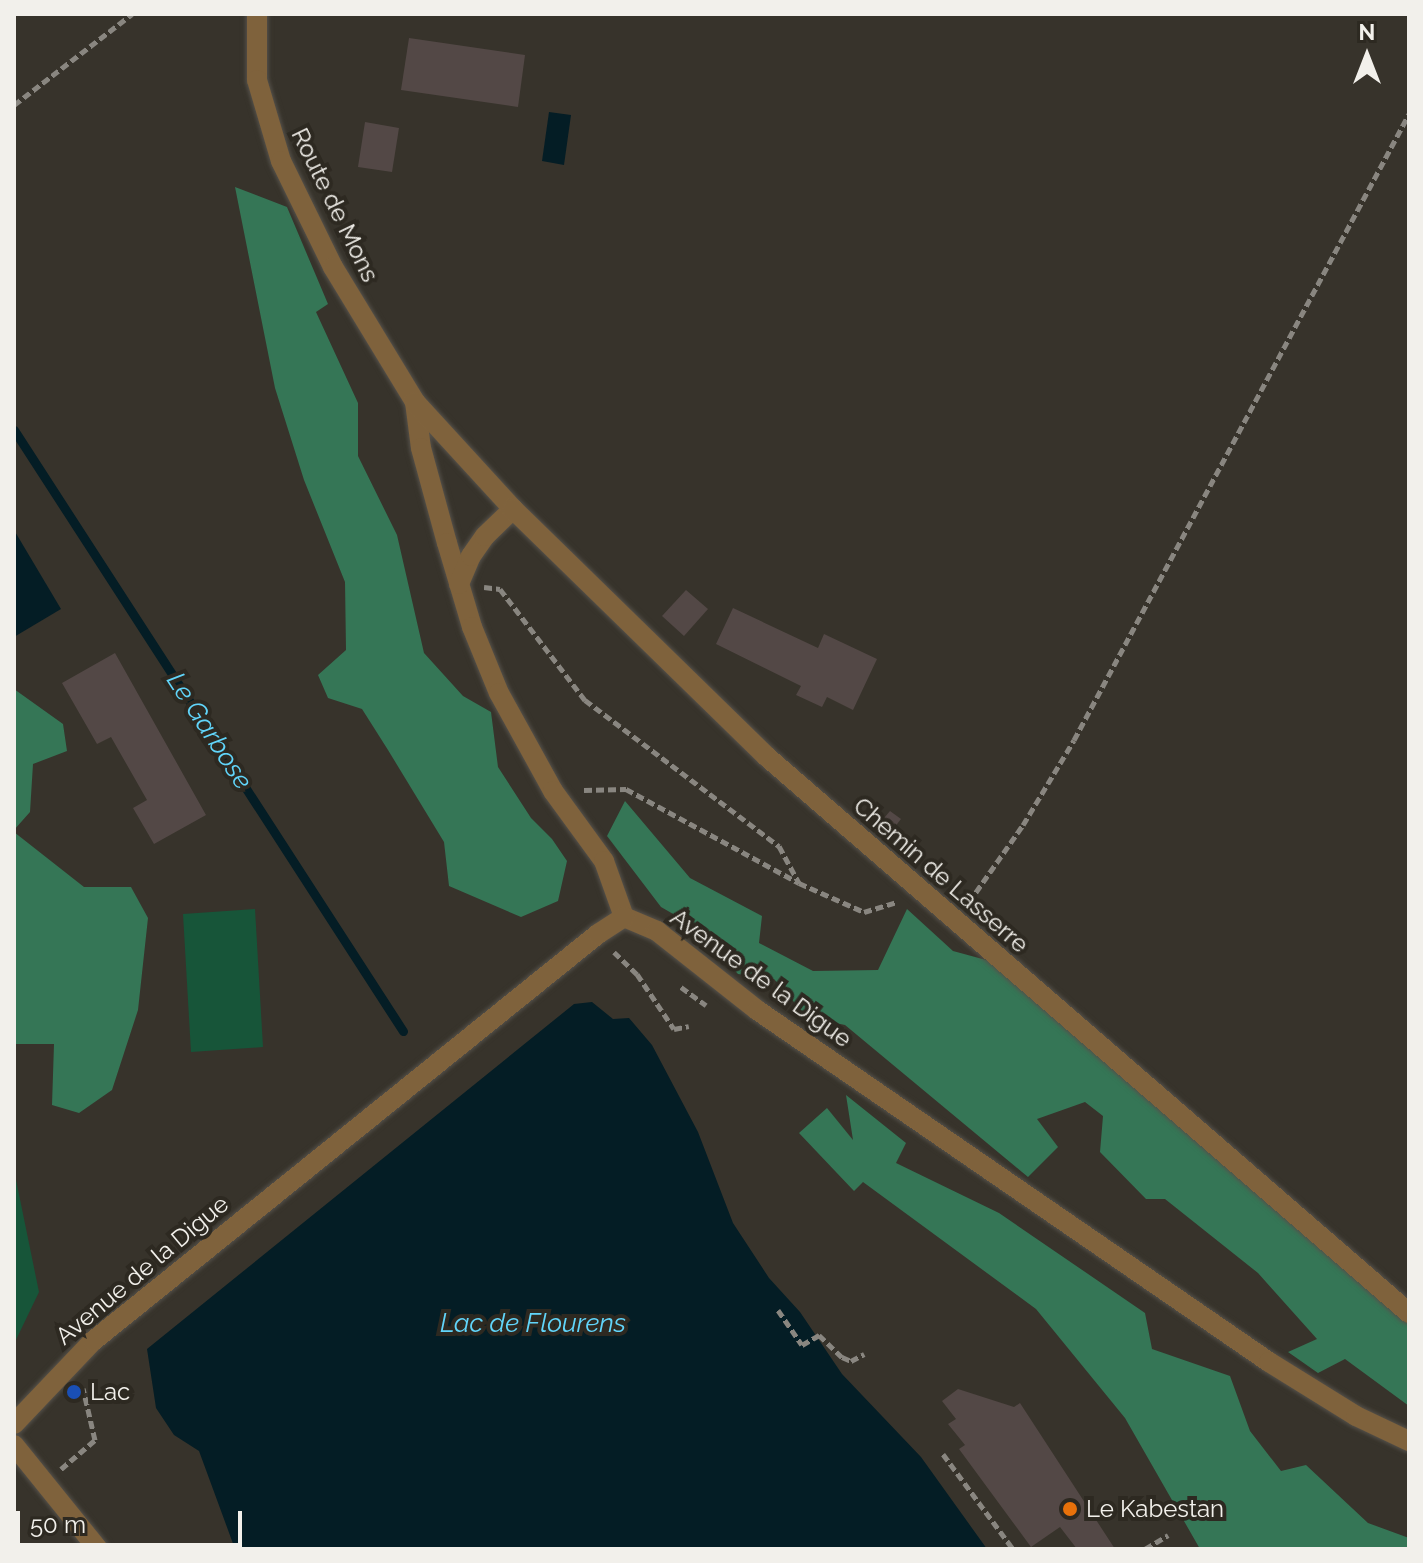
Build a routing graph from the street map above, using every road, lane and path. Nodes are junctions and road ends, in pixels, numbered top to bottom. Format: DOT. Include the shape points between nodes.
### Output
graph roads {
  1 [pos="132,14"];
  2 [pos="257,14"];
  3 [pos="14,105"];
  4 [pos="1409,114"];
  5 [pos="415,402"];
  6 [pos="461,454"];
  7 [pos="513,509"];
  8 [pos="459,584"];
  9 [pos="553,791"];
  10 [pos="799,883"];
  11 [pos="924,895"];
  12 [pos="624,917"];
  13 [pos="955,922"];
  14 [pos="598,934"];
  15 [pos="689,1026"];
  16 [pos="778,1310"];
  17 [pos="1409,1313"];
  18 [pos="864,1354"];
  19 [pos="86,1398"];
  20 [pos="14,1424"];
  21 [pos="1409,1441"];
  22 [pos="14,1445"];
  23 [pos="943,1454"];
  24 [pos="59,1471"];
  25 [pos="1168,1535"];
  26 [pos="98,1549"];
  27 [pos="1013,1549"];
  28 [pos="1145,1549"];
  1 -- 3 [label="path"];
  2 -- 5 [label="street, Route de Mons" via="257,80 281,161 333,267"];
  4 -- 13 [label="path" via="1074,740"];
  5 -- 6 [label="street, Route de Mons"];
  5 -- 8 [label="street, Route de Mons" via="421,448"];
  6 -- 7 [label="street, Chemin de Lasserre"];
  7 -- 8 [label="street" via="485,536"];
  7 -- 11 [label="street, Chemin de Lasserre" via="766,756"];
  8 -- 9 [label="street, Route de Mons" via="499,693"];
  8 -- 10 [label="path" via="500,589 585,700 779,846"];
  9 -- 10 [label="path" via="626,789"];
  9 -- 12 [label="street, Route de Mons" via="604,861"];
  10 -- 11 [label="path" via="864,912"];
  11 -- 13 [label="street, Chemin de Lasserre"];
  12 -- 14 [label="street, Avenue de la Digue"];
  12 -- 21 [label="street, Avenue de la Digue" via="657,931 757,1010 1269,1362 1356,1416"];
  13 -- 17 [label="street, Chemin de Lasserre"];
  14 -- 15 [label="path" via="637,974 674,1029"];
  14 -- 20 [label="street, Avenue de la Digue" via="93,1341"];
  16 -- 18 [label="path" via="802,1345 819,1335 851,1361"];
  19 -- 24 [label="path" via="95,1440"];
  22 -- 26 [label="street"];
  23 -- 27 [label="path"];
  25 -- 28 [label="path"];
}
